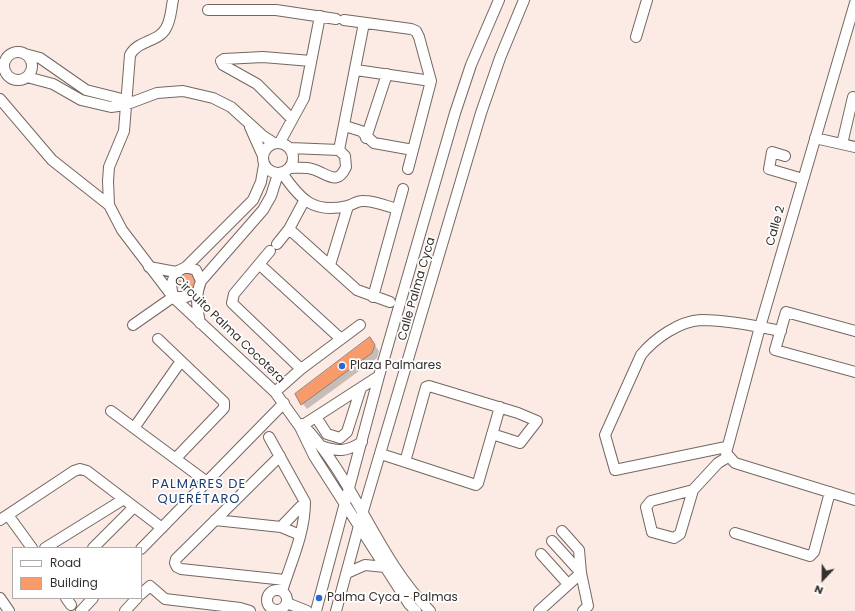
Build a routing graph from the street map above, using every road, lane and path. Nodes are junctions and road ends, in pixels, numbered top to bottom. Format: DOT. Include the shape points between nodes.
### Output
graph roads {
  1 [pos="173,0"];
  2 [pos="499,0"];
  3 [pos="524,0"];
  4 [pos="647,0"];
  5 [pos="855,2"];
  6 [pos="208,10"];
  7 [pos="320,16"];
  8 [pos="364,23"];
  9 [pos="636,37"];
  10 [pos="25,54"];
  11 [pos="311,61"];
  12 [pos="2,69"];
  13 [pos="356,70"];
  14 [pos="387,74"];
  15 [pos="27,77"];
  16 [pos="431,81"];
  17 [pos="853,98"];
  18 [pos="0,99"];
  19 [pos="127,102"];
  20 [pos="292,119"];
  21 [pos="248,122"];
  22 [pos="345,126"];
  23 [pos="366,138"];
  24 [pos="815,138"];
  25 [pos="277,143"];
  26 [pos="842,144"];
  27 [pos="340,147"];
  28 [pos="855,147"];
  29 [pos="290,148"];
  30 [pos="413,150"];
  31 [pos="785,156"];
  32 [pos="263,160"];
  33 [pos="408,169"];
  34 [pos="284,171"];
  35 [pos="803,179"];
  36 [pos="403,190"];
  37 [pos="304,201"];
  38 [pos="109,205"];
  39 [pos="348,206"];
  40 [pos="396,209"];
  41 [pos="289,229"];
  42 [pos="259,264"];
  43 [pos="330,265"];
  44 [pos="149,267"];
  45 [pos="186,267"];
  46 [pos="176,272"];
  47 [pos="201,281"];
  48 [pos="197,292"];
  49 [pos="173,297"];
  50 [pos="373,297"];
  51 [pos="390,302"];
  52 [pos="200,323"];
  53 [pos="133,325"];
  54 [pos="360,325"];
  55 [pos="760,327"];
  56 [pos="781,331"];
  57 [pos="855,331"];
  58 [pos="340,339"];
  59 [pos="158,340"];
  60 [pos="181,362"];
  61 [pos="302,369"];
  62 [pos="855,372"];
  63 [pos="379,376"];
  64 [pos="361,388"];
  65 [pos="275,392"];
  66 [pos="286,407"];
  67 [pos="500,407"];
  68 [pos="111,412"];
  69 [pos="316,417"];
  70 [pos="301,426"];
  71 [pos="134,428"];
  72 [pos="492,434"];
  73 [pos="269,437"];
  74 [pos="362,442"];
  75 [pos="321,446"];
  76 [pos="726,447"];
  77 [pos="381,454"];
  78 [pos="280,456"];
  79 [pos="728,457"];
  80 [pos="176,458"];
  81 [pos="405,462"];
  82 [pos="207,482"];
  83 [pos="349,490"];
  84 [pos="693,490"];
  85 [pos="830,492"];
  86 [pos="124,499"];
  87 [pos="855,500"];
  88 [pos="305,502"];
  89 [pos="345,504"];
  90 [pos="134,507"];
  91 [pos="363,511"];
  92 [pos="4,517"];
  93 [pos="216,520"];
  94 [pos="359,525"];
  95 [pos="280,526"];
  96 [pos="162,528"];
  97 [pos="562,531"];
  98 [pos="735,533"];
  99 [pos="300,535"];
  100 [pos="552,541"];
  101 [pos="31,547"];
  102 [pos="47,547"];
  103 [pos="94,547"];
  104 [pos="142,548"];
  105 [pos="541,554"];
  106 [pos="386,567"];
  107 [pos="347,573"];
  108 [pos="581,573"];
  109 [pos="285,580"];
  110 [pos="568,584"];
  111 [pos="282,591"];
  112 [pos="142,593"];
  113 [pos="0,598"];
  114 [pos="92,599"];
  115 [pos="136,599"];
  116 [pos="286,606"];
  117 [pos="265,609"];
  118 [pos="9,611"];
  119 [pos="81,611"];
  120 [pos="124,611"];
  121 [pos="250,611"];
  122 [pos="294,611"];
  123 [pos="307,611"];
  124 [pos="316,611"];
  125 [pos="336,611"];
  126 [pos="416,611"];
  127 [pos="430,611"];
  128 [pos="539,611"];
  129 [pos="583,611"];
  1 -- 19 [label="street" via="167,27 162,34 137,46 130,56"];
  2 -- 63 [label="street, Calle Palma Cyca" via="471,65 457,106"];
  3 -- 77 [label="street, Calle Palma Cyca" via="481,113"];
  4 -- 9 [label="street"];
  5 -- 24 [label="street, Calle 2"];
  6 -- 7 [label="street" via="276,10"];
  7 -- 8 [label="street"];
  7 -- 11 [label="street"];
  8 -- 13 [label="street"];
  8 -- 16 [label="street" via="416,31"];
  10 -- 12 [label="street" via="10,55"];
  10 -- 15 [label="street" via="30,58 32,65"];
  10 -- 19 [label="street" via="40,58 86,90"];
  11 -- 20 [label="street" via="304,98"];
  11 -- 20 [label="street" via="263,57 221,61 223,65 257,84"];
  12 -- 15 [label="street" via="13,79"];
  13 -- 14 [label="street"];
  13 -- 22 [label="street"];
  14 -- 16 [label="street"];
  14 -- 23 [label="street"];
  15 -- 19 [label="street" via="53,84 81,100 111,107"];
  16 -- 30 [label="street"];
  17 -- 26 [label="street"];
  18 -- 38 [label="street" via="52,160"];
  19 -- 21 [label="street" via="157,93 183,91 213,98 231,107"];
  19 -- 38 [label="street" via="124,131 109,167"];
  20 -- 25 [label="street"];
  21 -- 25 [label="street" via="263,136"];
  21 -- 32 [label="street"];
  22 -- 23 [label="street" via="361,131"];
  22 -- 27 [label="street"];
  23 -- 30 [label="street" via="374,143"];
  24 -- 26 [label="street"];
  24 -- 35 [label="street, Calle 2"];
  25 -- 29 [label="street"];
  25 -- 32 [label="street" via="265,150"];
  26 -- 28 [label="street"];
  27 -- 29 [label="street"];
  27 -- 34 [label="street" via="345,156 346,167 340,176 334,178 311,169"];
  29 -- 34 [label="street" via="294,161"];
  30 -- 33 [label="street"];
  31 -- 35 [label="street" via="772,152 769,169"];
  32 -- 34 [label="street" via="268,169"];
  32 -- 45 [label="street" via="261,182 253,200"];
  34 -- 37 [label="street" via="293,189"];
  34 -- 47 [label="street" via="263,210"];
  35 -- 55 [label="street, Calle 2"];
  36 -- 40 [label="street"];
  37 -- 39 [label="street" via="330,208"];
  37 -- 41 [label="street"];
  38 -- 44 [label="street, Circuito Palma Cocotera" via="122,230"];
  39 -- 40 [label="street" via="363,200"];
  39 -- 43 [label="street"];
  40 -- 50 [label="street"];
  41 -- 42 [label="street"];
  41 -- 43 [label="street"];
  42 -- 58 [label="street"];
  42 -- 61 [label="street" via="234,294 232,303"];
  43 -- 50 [label="street" via="360,292"];
  44 -- 46 [label="street"];
  44 -- 49 [label="street, Circuito Palma Cocotera"];
  45 -- 46 [label="street"];
  45 -- 47 [label="street" via="196,270"];
  46 -- 49 [label="street" via="171,285"];
  47 -- 48 [label="street"];
  48 -- 49 [label="street" via="186,297"];
  48 -- 52 [label="street"];
  49 -- 52 [label="street, Circuito Palma Cocotera"];
  49 -- 53 [label="street"];
  50 -- 51 [label="street"];
  52 -- 65 [label="street, Circuito Palma Cocotera"];
  54 -- 58 [label="street"];
  55 -- 56 [label="street"];
  55 -- 76 [label="street, Calle 2"];
  55 -- 76 [label="street" via="700,320 663,335 641,355 605,435 615,470"];
  56 -- 57 [label="street" via="786,312"];
  56 -- 62 [label="street" via="775,350"];
  58 -- 61 [label="street"];
  59 -- 60 [label="street"];
  60 -- 71 [label="street"];
  60 -- 80 [label="street" via="224,402 225,406"];
  61 -- 65 [label="street"];
  63 -- 64 [label="street"];
  63 -- 74 [label="street, Calle Palma Cyca"];
  64 -- 69 [label="street"];
  64 -- 69 [label="street" via="347,432 340,438 327,434"];
  65 -- 66 [label="street, Circuito Palma Cocotera"];
  66 -- 70 [label="street, Circuito Palma Cocotera"];
  66 -- 82 [label="street"];
  67 -- 72 [label="street"];
  67 -- 72 [label="street" via="537,419 537,422 520,443"];
  67 -- 81 [label="street" via="426,387"];
  68 -- 71 [label="street"];
  69 -- 70 [label="street"];
  70 -- 75 [label="street, Circuito Palma Cocotera"];
  70 -- 89 [label="street, Circuito Palma Cocotera" via="314,456"];
  71 -- 80 [label="street"];
  72 -- 81 [label="street" via="476,485"];
  73 -- 78 [label="street"];
  74 -- 75 [label="street" via="352,449 336,451"];
  74 -- 83 [label="street, Calle Palma Cyca"];
  75 -- 83 [label="street, Circuito Palma Cocotera"];
  76 -- 79 [label="street, Calle 2"];
  77 -- 81 [label="street"];
  77 -- 91 [label="street, Calle Palma Cyca"];
  78 -- 88 [label="street"];
  78 -- 93 [label="street"];
  79 -- 84 [label="street" via="718,463"];
  79 -- 85 [label="street" via="735,463"];
  80 -- 82 [label="street"];
  82 -- 96 [label="street"];
  83 -- 89 [label="street, Calle Palma Cyca"];
  83 -- 91 [label="street, Circuito Palma Cocotera"];
  84 -- 84 [label="street" via="680,534 674,538 652,532 646,507 651,501"];
  85 -- 87 [label="street"];
  85 -- 98 [label="street" via="814,552 810,556"];
  86 -- 90 [label="street"];
  86 -- 92 [label="street" via="87,471 80,469"];
  86 -- 102 [label="street"];
  88 -- 95 [label="street"];
  88 -- 99 [label="street"];
  89 -- 94 [label="street, Circuito Palma Cocotera"];
  89 -- 124 [label="street, Calle Palma Cyca"];
  90 -- 96 [label="street"];
  90 -- 103 [label="street"];
  91 -- 94 [label="street, Calle Palma Cyca"];
  91 -- 127 [label="street, Circuito Palma Cocotera" via="391,562 417,598"];
  92 -- 101 [label="street"];
  93 -- 95 [label="street"];
  93 -- 109 [label="street" via="176,559 177,567"];
  94 -- 106 [label="street, Circuito Palma Cocotera"];
  94 -- 107 [label="street, Calle Palma Cyca"];
  95 -- 99 [label="street"];
  96 -- 104 [label="street"];
  97 -- 108 [label="street" via="579,550"];
  99 -- 109 [label="street"];
  100 -- 108 [label="street"];
  105 -- 110 [label="street"];
  106 -- 107 [label="street" via="365,565"];
  106 -- 126 [label="street, Circuito Palma Cocotera"];
  107 -- 125 [label="street, Calle Palma Cyca"];
  108 -- 110 [label="street"];
  108 -- 129 [label="street" via="588,606"];
  109 -- 111 [label="street"];
  110 -- 128 [label="street"];
  111 -- 116 [label="street" via="287,598"];
  111 -- 117 [label="street" via="276,590 268,596"];
  112 -- 121 [label="street" via="150,586 165,600"];
  113 -- 118 [label="street"];
  114 -- 119 [label="street"];
  115 -- 120 [label="street"];
  116 -- 117 [label="street" via="279,610"];
  116 -- 122 [label="street"];
  116 -- 123 [label="street"];
}
